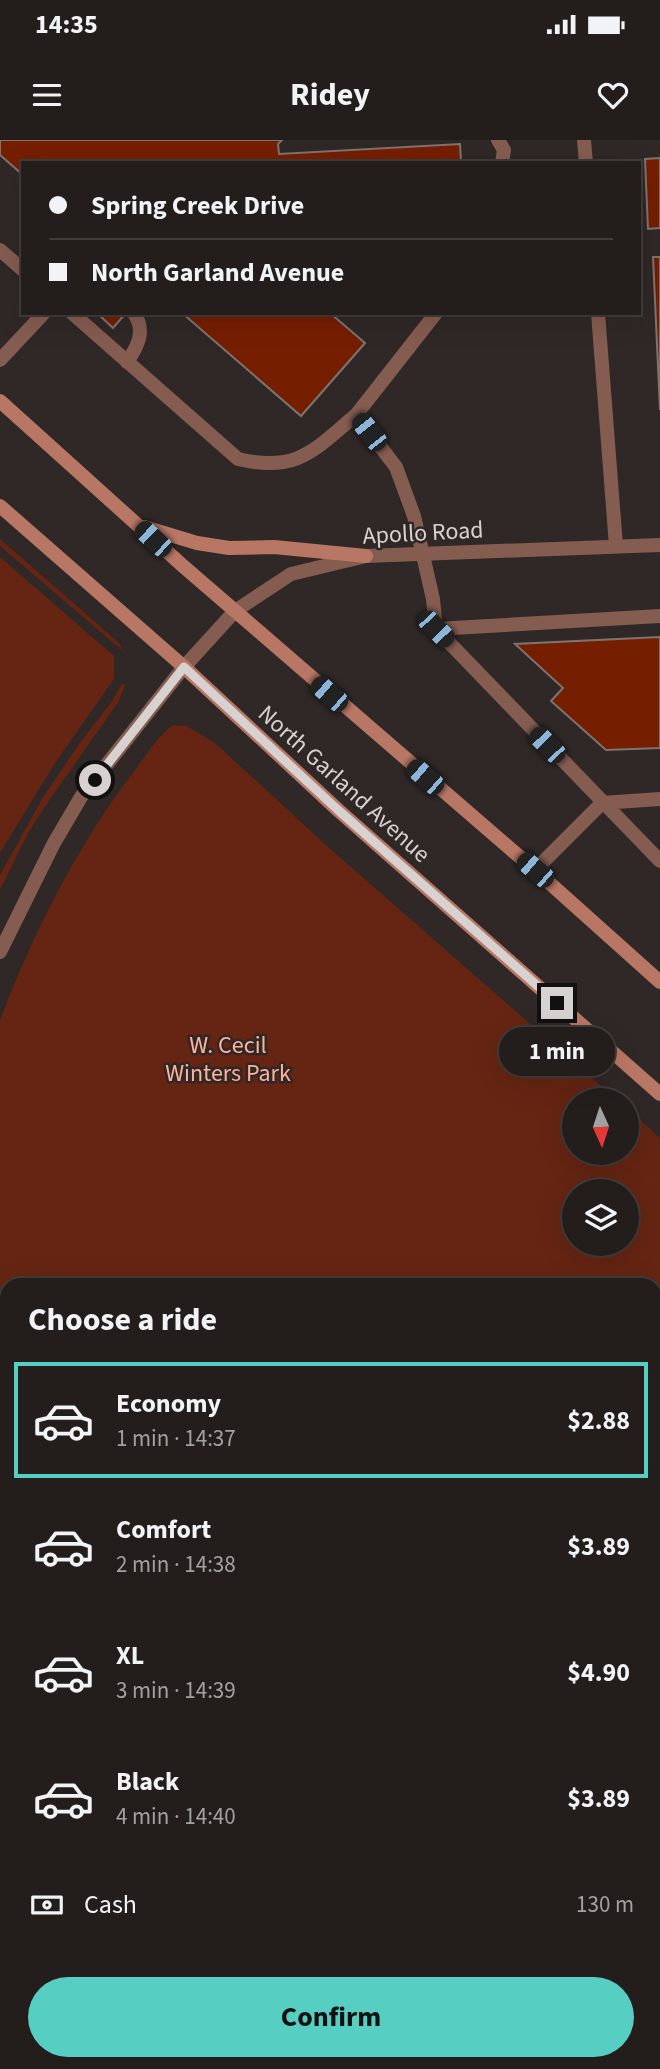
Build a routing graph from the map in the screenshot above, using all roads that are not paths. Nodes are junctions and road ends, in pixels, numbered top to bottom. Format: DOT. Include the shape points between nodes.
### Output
graph roads {
  1 [pos="498,140"];
  2 [pos="584,140"];
  3 [pos="502,161"];
  4 [pos="586,161"];
  5 [pos="0,250"];
  6 [pos="21,268"];
  7 [pos="42,315"];
  8 [pos="74,315"];
  9 [pos="135,315"];
  10 [pos="434,315"];
  11 [pos="598,315"];
  12 [pos="0,360"];
  13 [pos="127,362"];
  14 [pos="0,401"];
  15 [pos="356,415"];
  16 [pos="0,506"];
  17 [pos="138,525"];
  18 [pos="660,545"];
  19 [pos="616,546"];
  20 [pos="423,555"];
  21 [pos="366,556"];
  22 [pos="234,611"];
  23 [pos="660,616"];
  24 [pos="436,629"];
  25 [pos="184,667"];
  26 [pos="660,799"];
  27 [pos="602,803"];
  28 [pos="660,861"];
  29 [pos="535,870"];
  30 [pos="0,952"];
  31 [pos="660,982"];
  32 [pos="660,1094"];
  1 -- 3 [label="street" via="504,150"];
  2 -- 4 [label="street"];
  5 -- 6 [label="street"];
  7 -- 12 [label="street"];
  8 -- 13 [label="street"];
  9 -- 13 [label="street" via="140,338"];
  10 -- 15 [label="street"];
  11 -- 19 [label="street"];
  13 -- 15 [label="street" via="238,458 256,463 290,462 311,454"];
  14 -- 17 [label="main road"];
  15 -- 20 [label="street" via="396,467"];
  16 -- 25 [label="main road, North Garland Avenue"];
  17 -- 21 [label="main road" via="197,544"];
  17 -- 22 [label="main road"];
  18 -- 19 [label="street, Apollo Road"];
  19 -- 20 [label="street, Apollo Road"];
  20 -- 21 [label="street, Apollo Road"];
  20 -- 24 [label="street"];
  21 -- 22 [label="street, Apollo Road" via="291,574"];
  22 -- 25 [label="street, Apollo Road"];
  22 -- 29 [label="main road"];
  23 -- 24 [label="street"];
  24 -- 27 [label="street"];
  25 -- 30 [label="street, Apollo Road" via="81,797"];
  25 -- 32 [label="main road, North Garland Avenue" via="338,810"];
  26 -- 27 [label="street"];
  27 -- 28 [label="street"];
  27 -- 29 [label="street"];
  29 -- 31 [label="main road"];
}
